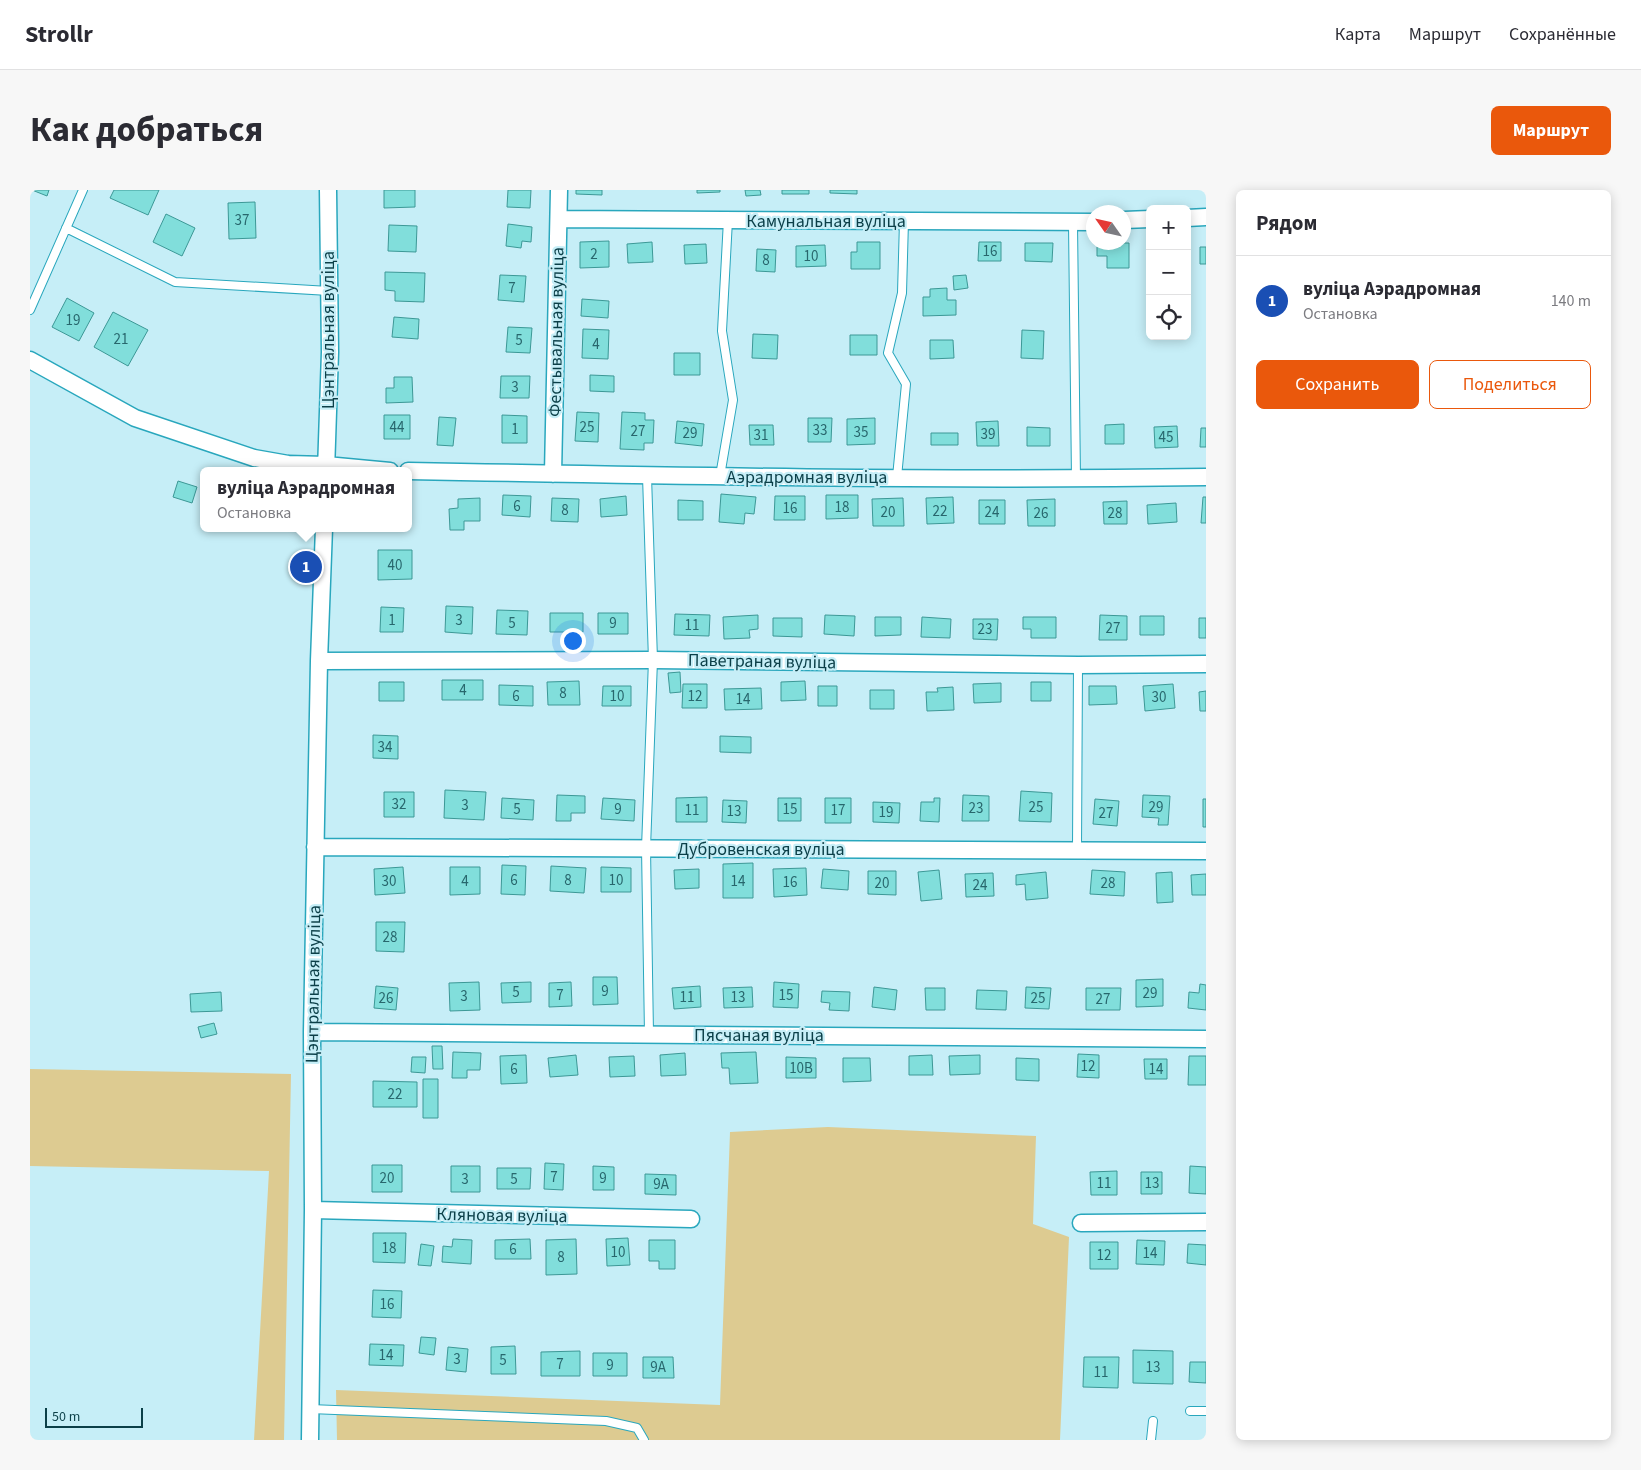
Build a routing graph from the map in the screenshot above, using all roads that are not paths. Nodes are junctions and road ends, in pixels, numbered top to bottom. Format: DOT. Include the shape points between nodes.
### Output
graph roads {
  1 [pos="83,190"];
  2 [pos="328,190"];
  3 [pos="559,190"];
  4 [pos="1206,217"];
  5 [pos="559,218"];
  6 [pos="1191,218"];
  7 [pos="1146,219"];
  8 [pos="728,220"];
  9 [pos="1131,220"];
  10 [pos="904,221"];
  11 [pos="1073,222"];
  12 [pos="1086,222"];
  13 [pos="66,228"];
  14 [pos="329,291"];
  15 [pos="30,310"];
  16 [pos="30,360"];
  17 [pos="316,467"];
  18 [pos="326,467"];
  19 [pos="412,471"];
  20 [pos="552,474"];
  21 [pos="647,476"];
  22 [pos="720,476"];
  23 [pos="897,477"];
  24 [pos="1206,477"];
  25 [pos="1076,479"];
  26 [pos="324,532"];
  27 [pos="653,660"];
  28 [pos="319,661"];
  29 [pos="1206,664"];
  30 [pos="1078,665"];
  31 [pos="315,847"];
  32 [pos="646,848"];
  33 [pos="1077,850"];
  34 [pos="1206,851"];
  35 [pos="312,1032"];
  36 [pos="649,1034"];
  37 [pos="1206,1039"];
  38 [pos="312,1210"];
  39 [pos="691,1219"];
  40 [pos="1081,1222"];
  41 [pos="1206,1222"];
  42 [pos="310,1409"];
  43 [pos="1190,1411"];
  44 [pos="1206,1411"];
  45 [pos="1153,1421"];
  46 [pos="310,1440"];
  47 [pos="644,1440"];
  48 [pos="1151,1440"];
  1 -- 13 [label="lane"];
  2 -- 14 [label="street, Цэнтральная вуліца"];
  3 -- 5 [label="street, Фестывальная вуліца"];
  4 -- 6 [label="street"];
  5 -- 8 [label="street, Камунальная вуліца"];
  5 -- 20 [label="street, Фестывальная вуліца"];
  7 -- 9 [label="street"];
  8 -- 10 [label="street, Камунальная вуліца"];
  8 -- 22 [label="lane" via="722,331 733,400"];
  10 -- 11 [label="street, Камунальная вуліца"];
  10 -- 23 [label="lane" via="902,293 888,353 906,384"];
  11 -- 12 [label="street, Камунальная вуліца"];
  11 -- 25 [label="lane"];
  13 -- 14 [label="lane" via="175,282"];
  13 -- 15 [label="lane"];
  14 -- 18 [label="street, Цэнтральная вуліца"];
  16 -- 17 [label="street" via="134,418 254,458"];
  19 -- 20 [label="street, Аэрадромная вуліца"];
  20 -- 21 [label="street, Аэрадромная вуліца"];
  21 -- 22 [label="street, Аэрадромная вуліца"];
  21 -- 27 [label="lane"];
  22 -- 23 [label="street, Аэрадромная вуліца"];
  23 -- 25 [label="street, Аэрадромная вуліца"];
  24 -- 25 [label="street, Аэрадромная вуліца"];
  26 -- 28 [label="street, Цэнтральная вуліца"];
  27 -- 28 [label="street, Паветраная вуліца"];
  27 -- 30 [label="street, Паветраная вуліца"];
  27 -- 32 [label="lane"];
  28 -- 31 [label="street, Цэнтральная вуліца"];
  29 -- 30 [label="street, Паветраная вуліца"];
  30 -- 33 [label="lane"];
  31 -- 32 [label="street, Дубровенская вуліца"];
  31 -- 35 [label="street, Цэнтральная вуліца"];
  32 -- 33 [label="street, Дубровенская вуліца"];
  32 -- 36 [label="lane"];
  33 -- 34 [label="street, Дубровенская вуліца"];
  35 -- 36 [label="street, Пясчаная вуліца"];
  35 -- 38 [label="street, Цэнтральная вуліца"];
  36 -- 37 [label="street, Пясчаная вуліца"];
  38 -- 39 [label="street, Кляновая вуліца"];
  38 -- 42 [label="street, Цэнтральная вуліца"];
  40 -- 41 [label="street"];
  42 -- 46 [label="street, Цэнтральная вуліца"];
  42 -- 47 [label="lane" via="606,1421 637,1428"];
  43 -- 44 [label="lane"];
  45 -- 48 [label="lane"];
}
